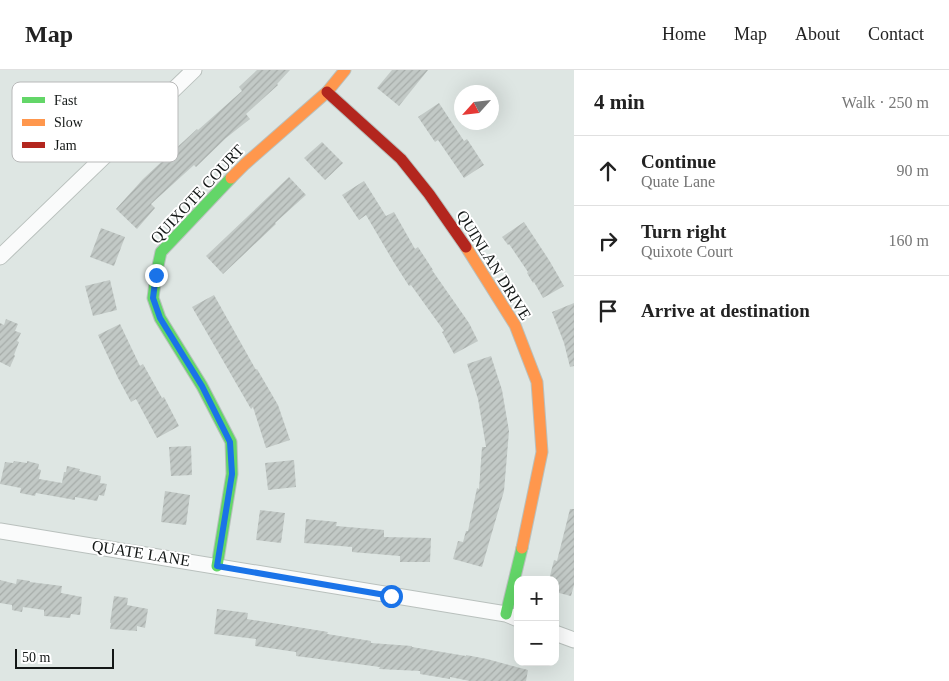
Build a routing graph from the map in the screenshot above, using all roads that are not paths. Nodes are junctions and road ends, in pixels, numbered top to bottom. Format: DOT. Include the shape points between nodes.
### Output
graph roads {
  1 [pos="194,70"];
  2 [pos="345,70"];
  3 [pos="178,85"];
  4 [pos="328,92"];
  5 [pos="99,162"];
  6 [pos="0,257"];
  7 [pos="0,530"];
  8 [pos="217,566"];
  9 [pos="512,616"];
  10 [pos="559,634"];
  11 [pos="574,640"];
  1 -- 3 [label="street"];
  2 -- 4 [label="street, QUIXOTE COURT"];
  4 -- 8 [label="street, QUIXOTE COURT" via="245,164 161,252 157,268 153,298 160,318 202,386 230,442 232,474"];
  4 -- 9 [label="street, QUINLAN DRIVE" via="401,159 472,256 516,325 536,382 542,452"];
  5 -- 6 [label="street"];
  7 -- 8 [label="street, QUATE LANE"];
  8 -- 9 [label="street, QUATE LANE"];
  10 -- 11 [label="street"];
}
